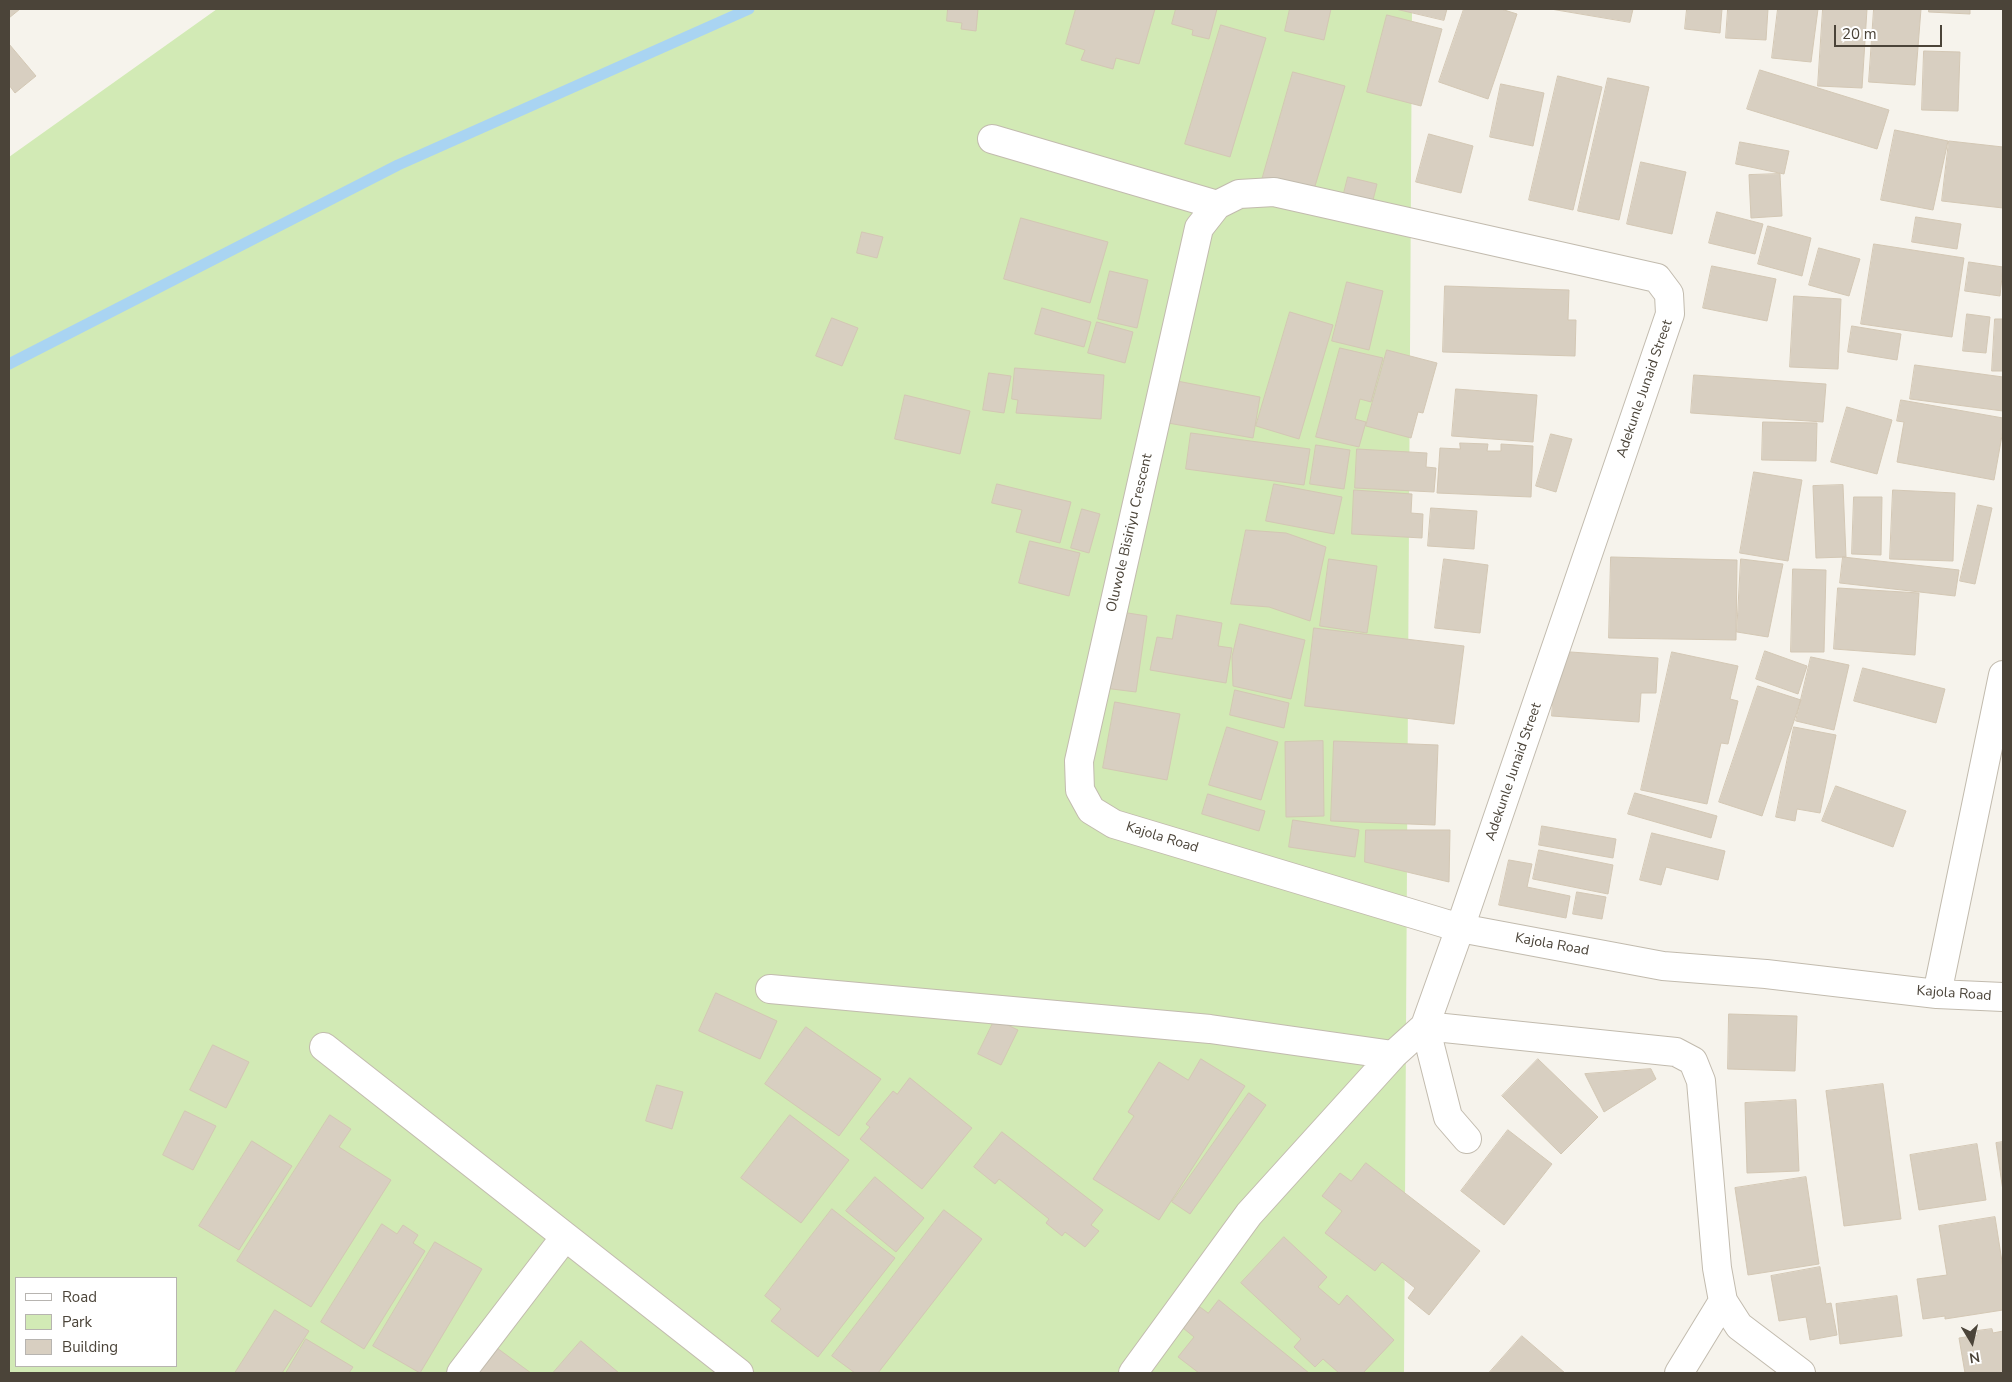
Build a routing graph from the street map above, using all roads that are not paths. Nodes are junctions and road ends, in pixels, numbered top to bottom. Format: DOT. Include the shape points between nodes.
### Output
graph roads {
  1 [pos="992,139"];
  2 [pos="1218,205"];
  3 [pos="1199,228"];
  4 [pos="2003,675"];
  5 [pos="1114,824"];
  6 [pos="1460,928"];
  7 [pos="770,989"];
  8 [pos="1936,994"];
  9 [pos="2003,997"];
  10 [pos="1425,1026"];
  11 [pos="324,1047"];
  12 [pos="1393,1055"];
  13 [pos="1467,1139"];
  14 [pos="565,1237"];
  15 [pos="1724,1301"];
  16 [pos="461,1373"];
  17 [pos="739,1373"];
  18 [pos="1134,1373"];
  19 [pos="1679,1373"];
  20 [pos="1800,1373"];
  1 -- 2 [label="street"];
  2 -- 3 [label="street, Adekunle Junaid Street"];
  2 -- 6 [label="street, Adekunle Junaid Street" via="1239,194 1274,192 1657,278 1669,294 1670,314 1665,333"];
  3 -- 5 [label="street, Oluwole Bisiriyu Crescent" via="1079,761 1080,790 1091,810"];
  4 -- 8 [label="street"];
  5 -- 6 [label="street, Kajola Road"];
  6 -- 8 [label="street, Kajola Road" via="1663,966 1766,974"];
  6 -- 10 [label="street, Adekunle Junaid Street"];
  7 -- 12 [label="street" via="1210,1029"];
  8 -- 9 [label="street, Kajola Road"];
  10 -- 12 [label="street"];
  10 -- 13 [label="street" via="1448,1117"];
  10 -- 15 [label="street" via="1676,1052 1693,1061 1700,1081 1717,1268"];
  11 -- 14 [label="street"];
  12 -- 18 [label="street" via="1249,1214"];
  14 -- 16 [label="street"];
  14 -- 17 [label="street"];
  15 -- 19 [label="street"];
  15 -- 20 [label="street" via="1739,1326"];
}
